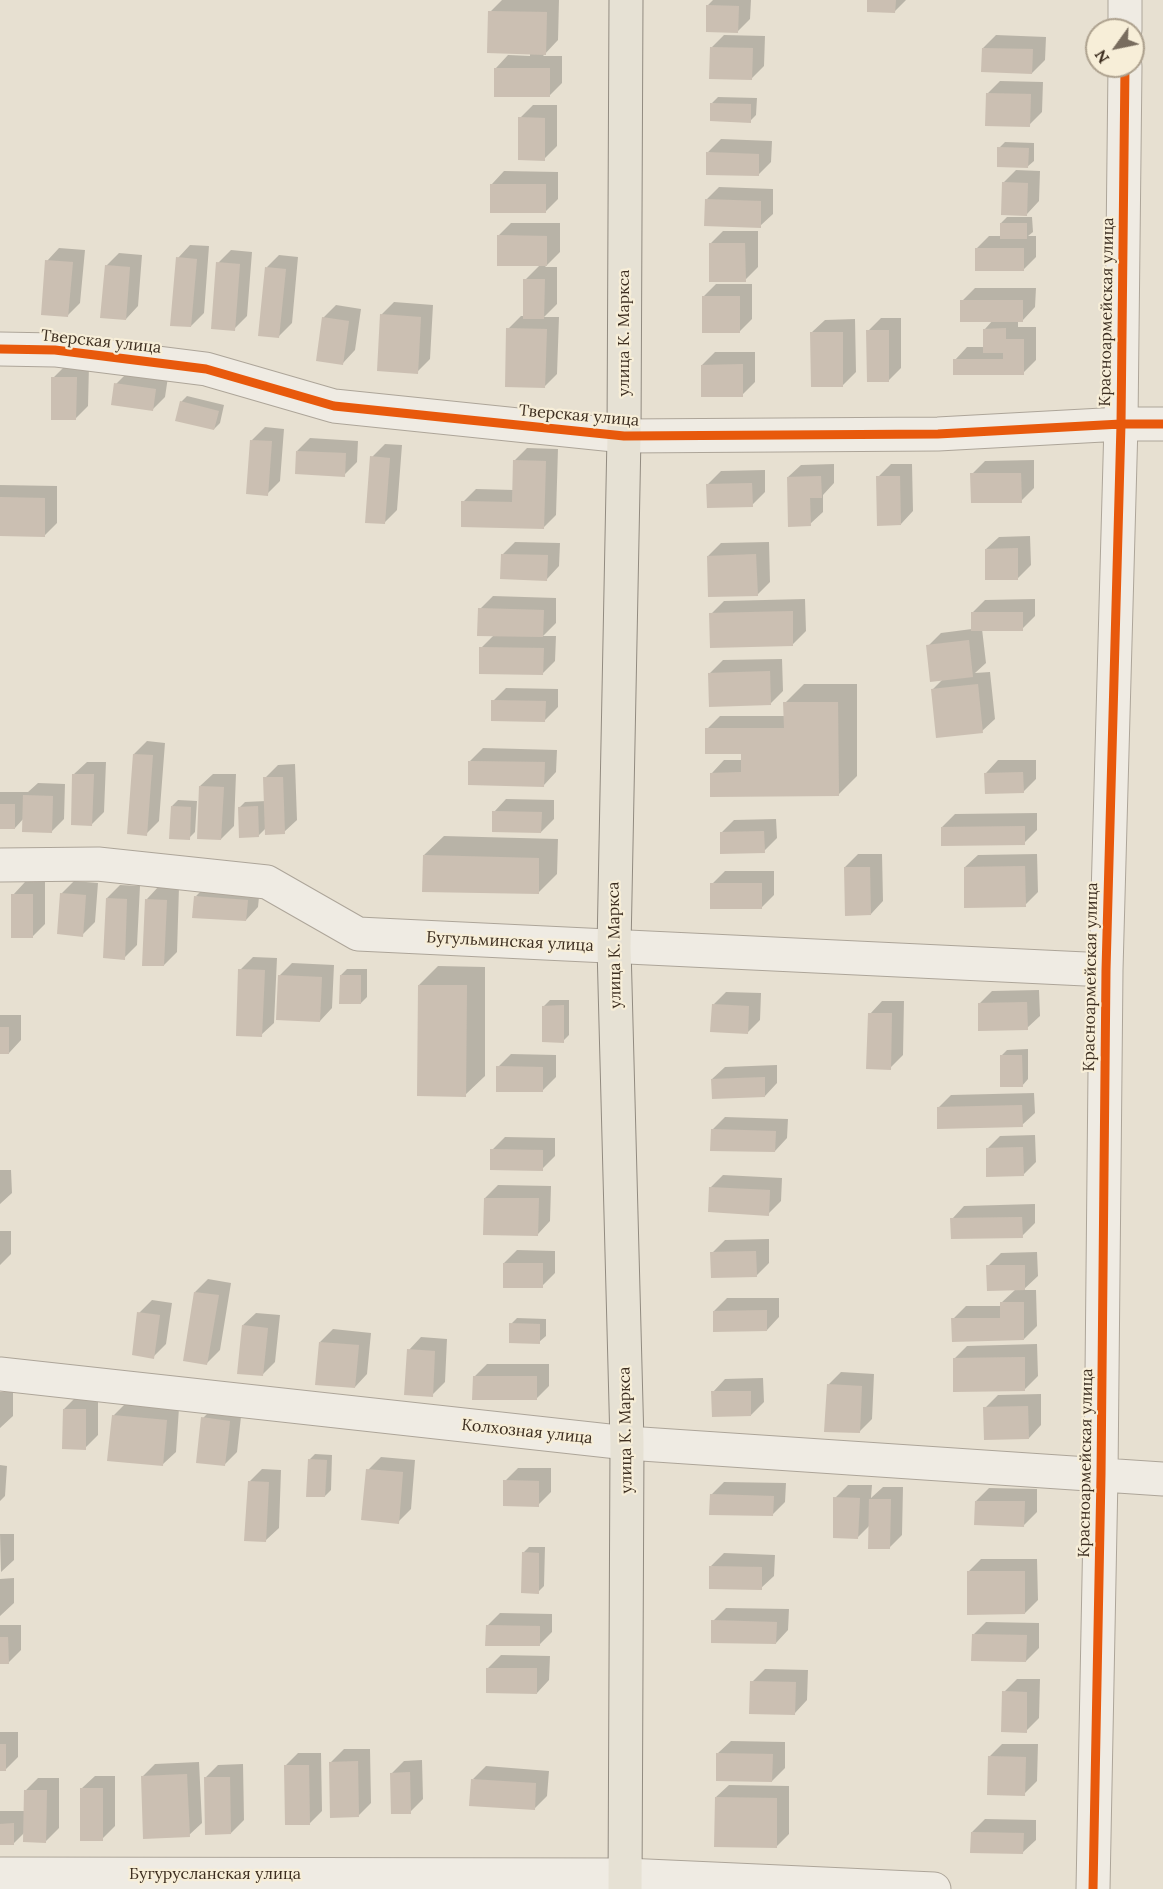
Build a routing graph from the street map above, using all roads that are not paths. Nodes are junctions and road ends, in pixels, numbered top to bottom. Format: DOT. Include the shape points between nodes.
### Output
graph roads {
  1 [pos="626,0"];
  2 [pos="1125,0"];
  3 [pos="1125,18"];
  4 [pos="1125,78"];
  5 [pos="0,349"];
  6 [pos="1121,424"];
  7 [pos="1163,424"];
  8 [pos="624,436"];
  9 [pos="0,865"];
  10 [pos="614,947"];
  11 [pos="1106,970"];
  12 [pos="0,1374"];
  13 [pos="627,1443"];
  14 [pos="1101,1474"];
  15 [pos="1163,1479"];
  16 [pos="0,1874"];
  17 [pos="625,1882"];
  18 [pos="934,1889"];
  19 [pos="1094,1889"];
  1 -- 8 [label="main road, улица К. Маркса"];
  2 -- 3 [label="street"];
  4 -- 6 [label="street, Красноармейская улица"];
  5 -- 8 [label="street, Тверская улица" via="55,350 206,369 334,406"];
  6 -- 7 [label="street, Тверская улица"];
  6 -- 8 [label="street, Тверская улица" via="938,434"];
  6 -- 11 [label="street, Красноармейская улица"];
  8 -- 10 [label="main road, улица К. Маркса"];
  9 -- 10 [label="street, Бугульминская улица" via="98,864 267,882 358,934"];
  10 -- 11 [label="street, Бугульминская улица"];
  10 -- 13 [label="main road, улица К. Маркса"];
  11 -- 14 [label="street, Красноармейская улица"];
  12 -- 13 [label="street, Колхозная улица"];
  13 -- 14 [label="street, Колхозная улица"];
  13 -- 17 [label="main road, улица К. Маркса"];
  14 -- 15 [label="street, Колхозная улица"];
  14 -- 19 [label="street, Красноармейская улица"];
  16 -- 17 [label="street, Бугурусланская улица"];
  17 -- 18 [label="street, Бугурусланская улица"];
}
